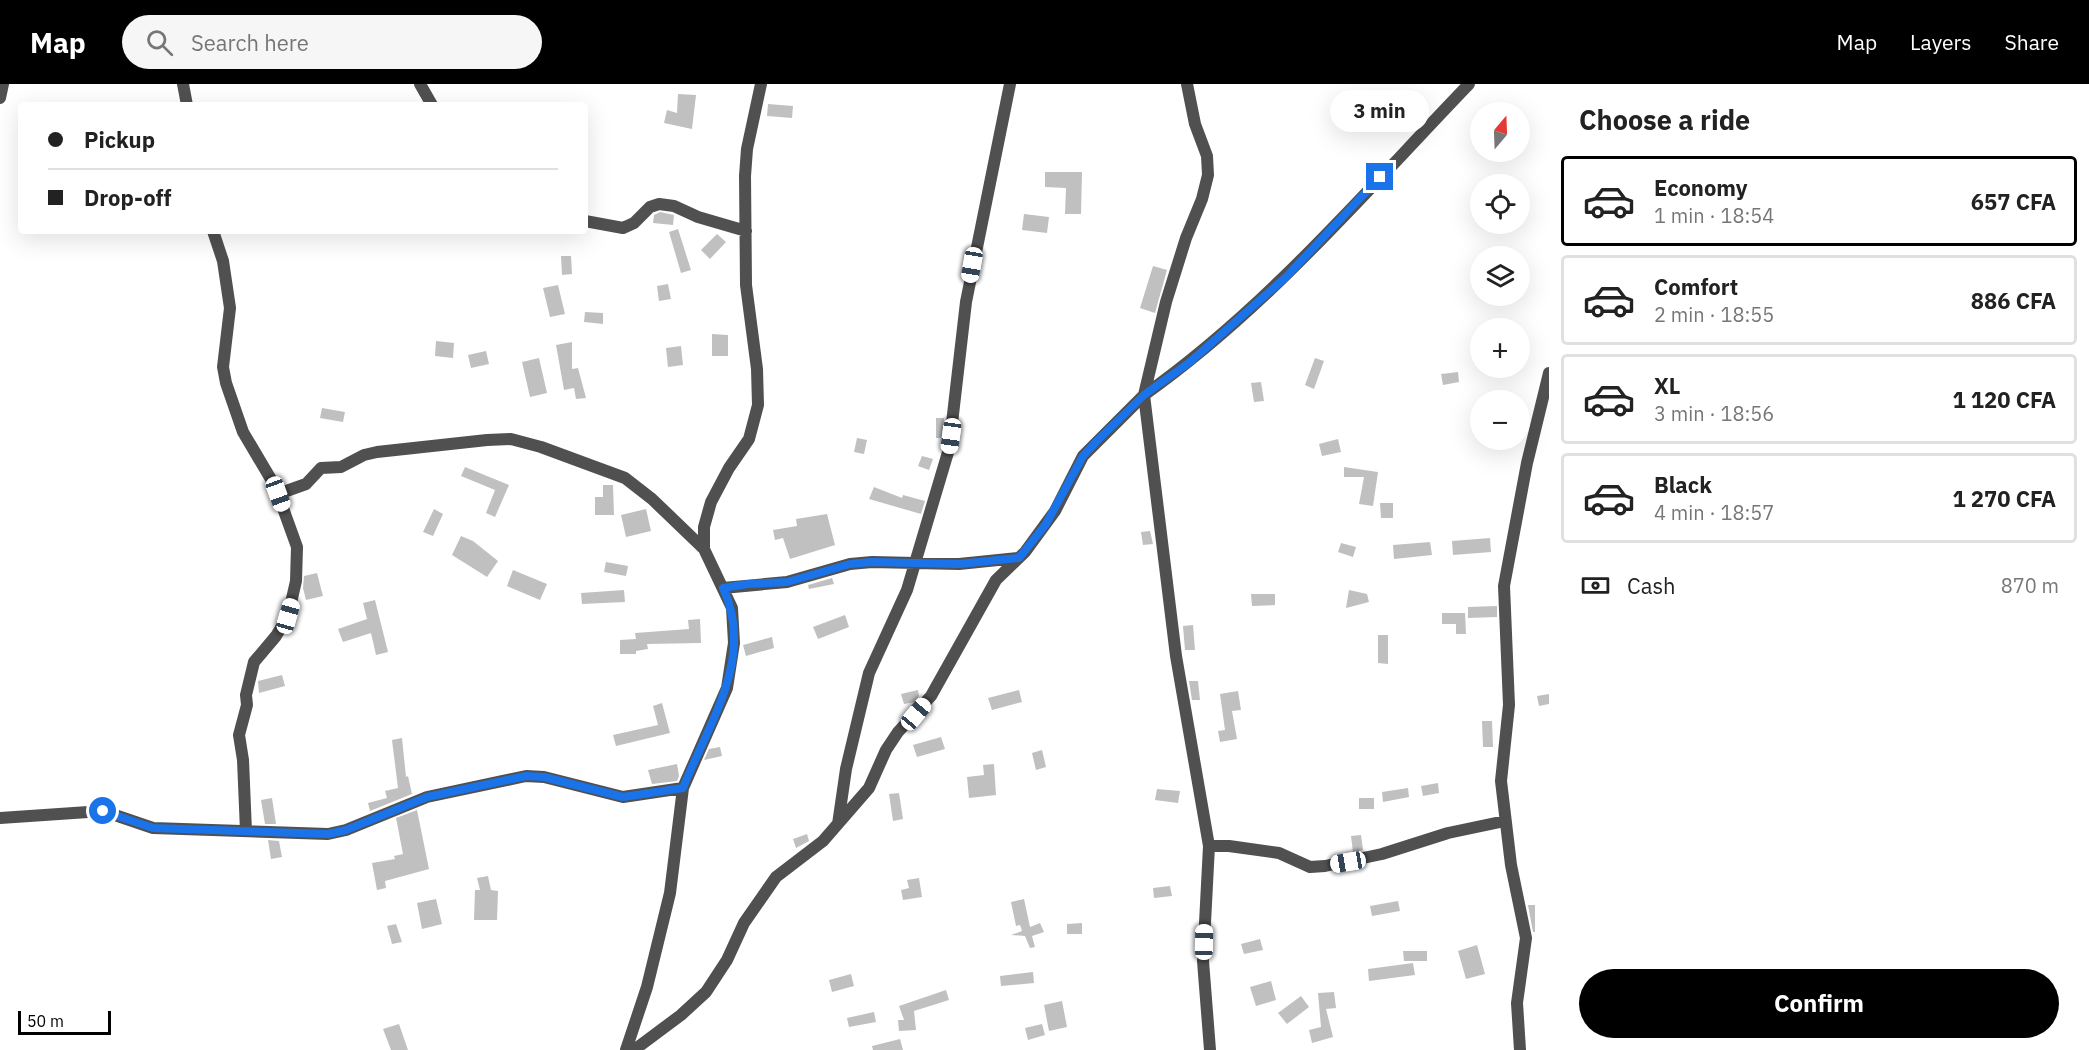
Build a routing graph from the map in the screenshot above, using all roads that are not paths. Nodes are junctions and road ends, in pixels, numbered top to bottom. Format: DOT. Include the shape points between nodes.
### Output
graph roads {
  1 [pos="3,84"];
  2 [pos="183,84"];
  3 [pos="420,84"];
  4 [pos="761,84"];
  5 [pos="1010,84"];
  6 [pos="1187,84"];
  7 [pos="1468,84"];
  8 [pos="0,98"];
  9 [pos="186,102"];
  10 [pos="430,102"];
  11 [pos="588,222"];
  12 [pos="746,231"];
  13 [pos="214,234"];
  14 [pos="1549,373"];
  15 [pos="1144,395"];
  16 [pos="278,494"];
  17 [pos="704,549"];
  18 [pos="1019,558"];
  19 [pos="913,563"];
  20 [pos="723,588"];
  21 [pos="683,788"];
  22 [pos="0,818"];
  23 [pos="1505,821"];
  24 [pos="838,825"];
  25 [pos="246,831"];
  26 [pos="1209,846"];
  27 [pos="638,1049"];
  28 [pos="626,1050"];
  29 [pos="1210,1050"];
  30 [pos="1520,1050"];
  1 -- 8 [label="street"];
  2 -- 9 [label="street"];
  3 -- 10 [label="street"];
  4 -- 12 [label="street" via="747,149"];
  5 -- 19 [label="street" via="966,302 949,449"];
  6 -- 15 [label="street" via="1207,156 1208,175 1166,302"];
  7 -- 15 [label="street" via="1286,277 1190,362"];
  11 -- 12 [label="street" via="623,228 659,204"];
  12 -- 17 [label="street" via="746,285 758,405 749,439 711,502 704,527"];
  13 -- 16 [label="street" via="224,261 230,308 223,367 226,383 243,432"];
  14 -- 23 [label="street" via="1533,434 1504,586 1509,705 1501,781"];
  15 -- 18 [label="street" via="1083,456 1055,511"];
  15 -- 26 [label="street" via="1176,656"];
  16 -- 17 [label="street" via="306,484 321,468 341,467 377,452 511,439 625,478"];
  16 -- 25 [label="street" via="296,539 296,581 283,626 258,655 250,674 239,735"];
  17 -- 20 [label="street"];
  18 -- 19 [label="street" via="959,564"];
  18 -- 24 [label="street" via="996,580 931,696 898,732 869,788"];
  19 -- 20 [label="street" via="850,564 787,582"];
  19 -- 24 [label="street" via="907,590 869,673 846,769"];
  20 -- 21 [label="street" via="732,608 734,643 727,688"];
  21 -- 25 [label="street" via="623,797 526,776 427,797 328,834"];
  21 -- 28 [label="street" via="669,893 647,987"];
  22 -- 25 [label="street" via="103,811 153,828"];
  23 -- 26 [label="street" via="1325,866 1310,867 1279,853"];
  23 -- 30 [label="street" via="1526,938 1517,1003"];
  24 -- 27 [label="street" via="823,842 776,877 744,923 706,992"];
  26 -- 29 [label="street" via="1203,961"];
}
